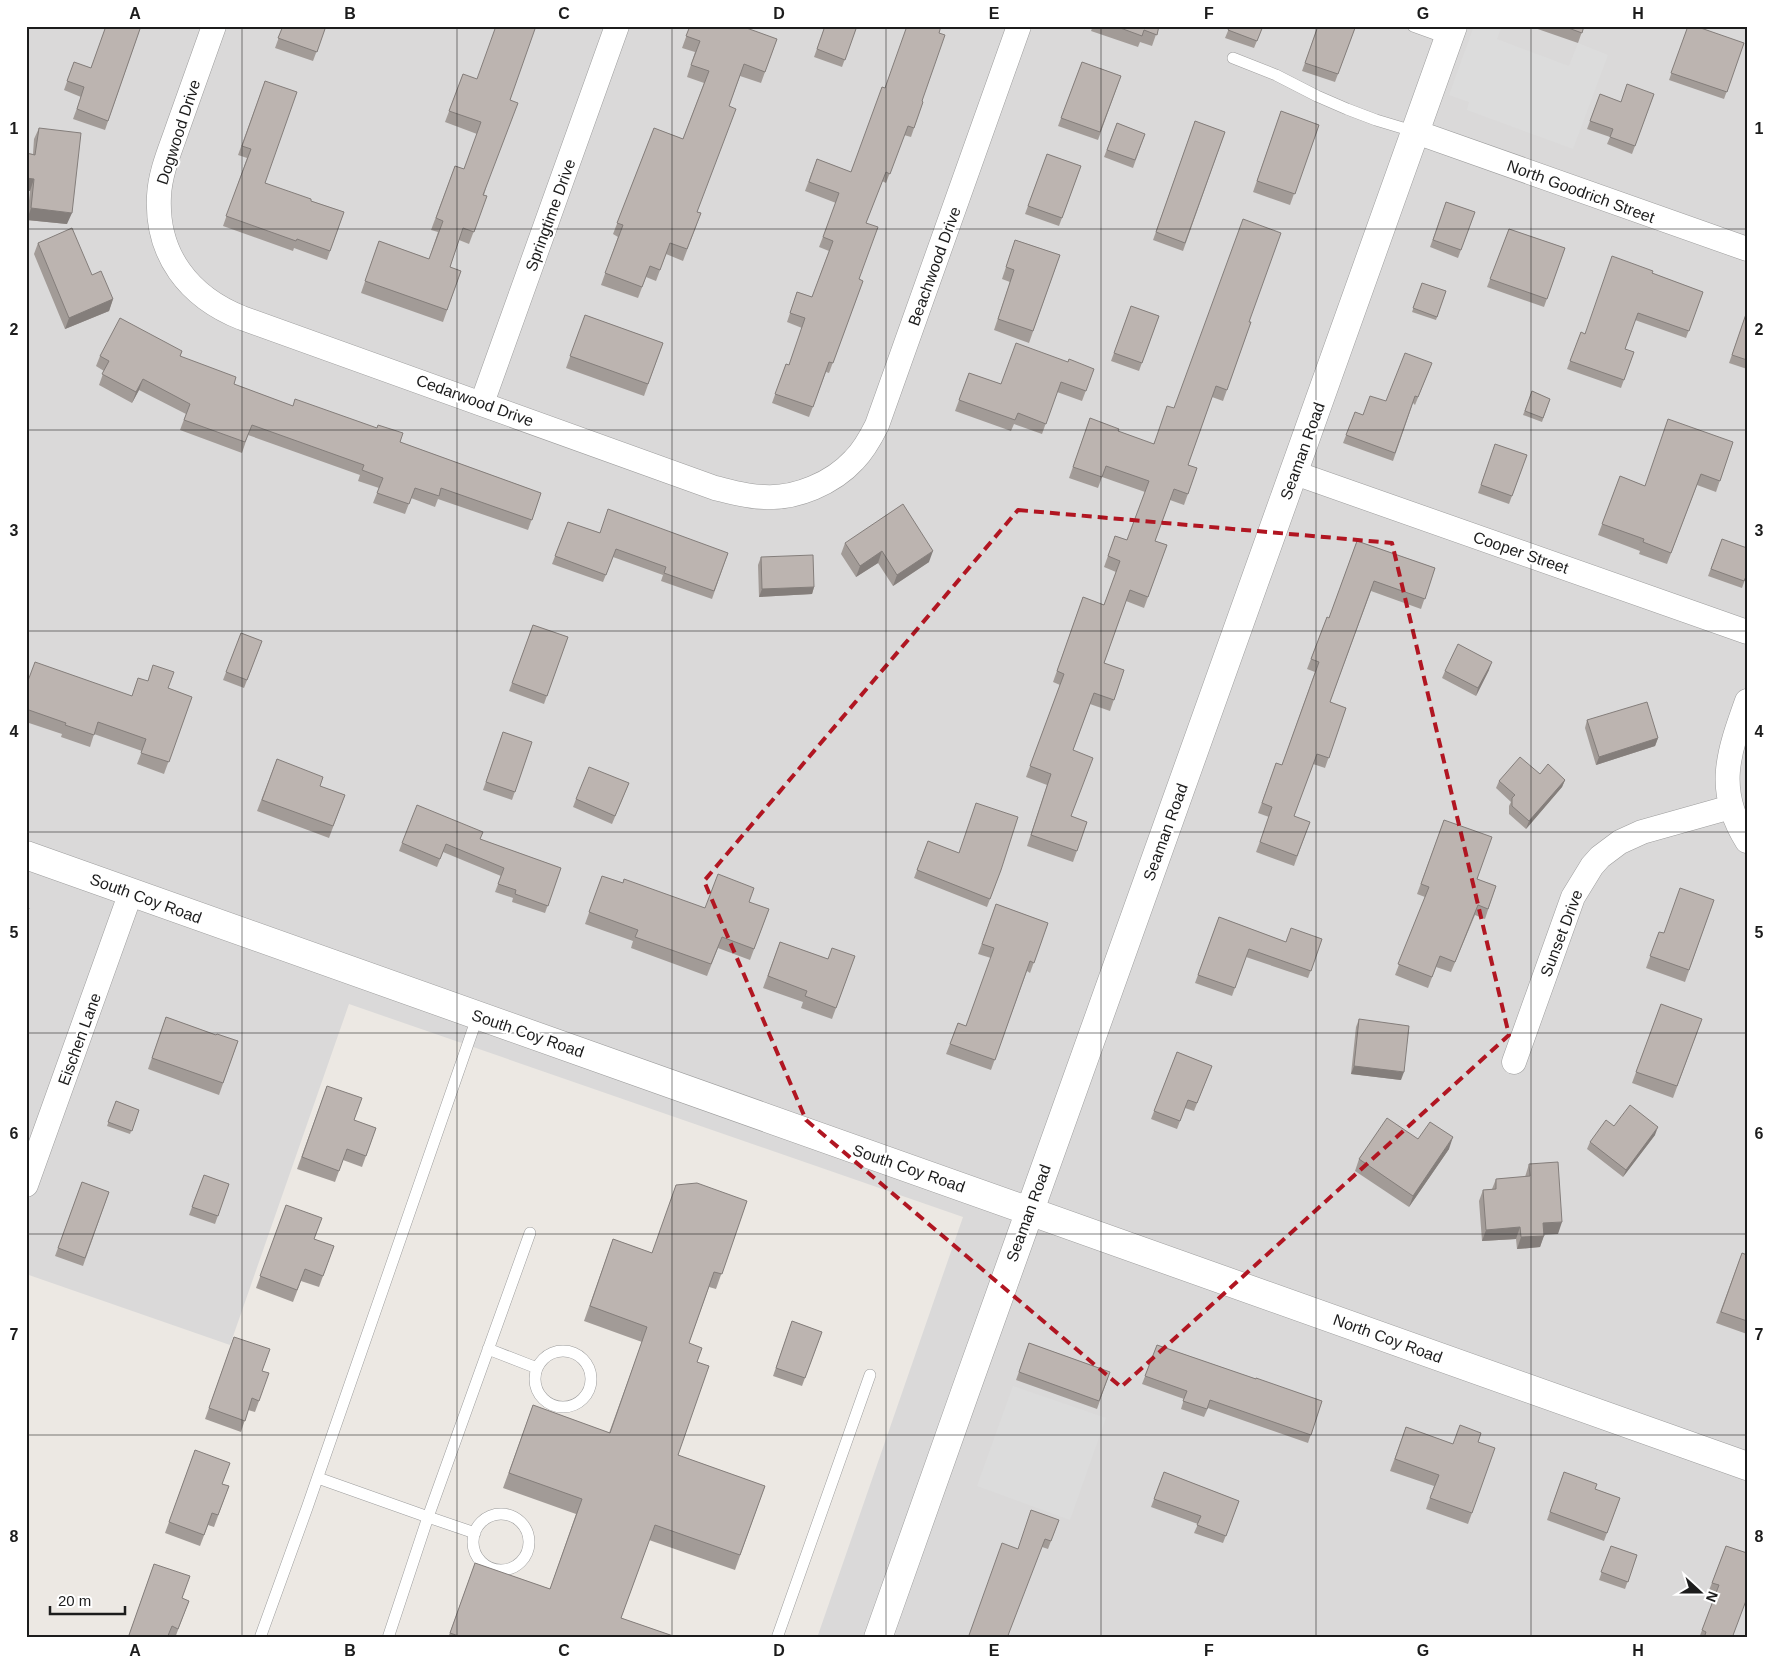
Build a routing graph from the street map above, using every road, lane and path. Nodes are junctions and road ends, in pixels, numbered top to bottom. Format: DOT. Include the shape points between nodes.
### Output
graph roads {
  1 [pos="214,26"];
  2 [pos="617,26"];
  3 [pos="1019,26"];
  4 [pos="1412,26"];
  5 [pos="1451,32"];
  6 [pos="1233,58"];
  7 [pos="1416,132"];
  8 [pos="163,240"];
  9 [pos="1747,250"];
  10 [pos="482,403"];
  11 [pos="1295,473"];
  12 [pos="818,485"];
  13 [pos="1747,632"];
  14 [pos="1747,701"];
  15 [pos="1731,807"];
  16 [pos="1747,841"];
  17 [pos="26,855"];
  18 [pos="131,892"];
  19 [pos="478,1015"];
  20 [pos="1514,1062"];
  21 [pos="26,1185"];
  22 [pos="1029,1210"];
  23 [pos="530,1233"];
  24 [pos="488,1349"];
  25 [pos="537,1368"];
  26 [pos="870,1375"];
  27 [pos="1747,1466"];
  28 [pos="318,1478"];
  29 [pos="428,1517"];
  30 [pos="475,1533"];
  31 [pos="779,1637"];
  32 [pos="260,1638"];
  33 [pos="388,1638"];
  34 [pos="878,1638"];
  1 -- 8 [label="street, Dogwood Drive" via="163,175 159,216"];
  2 -- 10 [label="street, Springtime Drive"];
  3 -- 12 [label="street, Beachwood Drive" via="877,424 868,443 854,460"];
  4 -- 5 [label="lane"];
  5 -- 7 [label="street, Seaman Road"];
  6 -- 7 [label="lane" via="1347,109"];
  7 -- 9 [label="street, North Goodrich Street"];
  7 -- 11 [label="street, Seaman Road"];
  8 -- 10 [label="street, Cedarwood Drive" via="183,276 211,303 228,312"];
  10 -- 12 [label="street, Cedarwood Drive" via="715,488 765,498 784,496"];
  11 -- 13 [label="street, Cooper Street"];
  11 -- 22 [label="street, Seaman Road"];
  14 -- 15 [label="street" via="1728,764"];
  15 -- 16 [label="street" via="1737,826"];
  15 -- 20 [label="street, Sunset Drive" via="1636,834 1610,849 1592,866 1573,897"];
  17 -- 18 [label="street, South Coy Road"];
  18 -- 19 [label="street, South Coy Road"];
  18 -- 21 [label="street, Eischen Lane"];
  19 -- 22 [label="street, South Coy Road"];
  19 -- 28 [label="lane"];
  22 -- 27 [label="street, North Coy Road"];
  22 -- 34 [label="street, Seaman Road"];
  23 -- 24 [label="lane"];
  24 -- 25 [label="lane"];
  24 -- 29 [label="lane"];
  25 -- 25 [label="lane" via="535,1384 538,1392 551,1405 568,1407 577,1404 589,1390 590,1372 580,1357 571,1352 553,1353"];
  26 -- 31 [label="lane"];
  28 -- 29 [label="lane"];
  28 -- 32 [label="lane"];
  29 -- 30 [label="lane"];
  29 -- 33 [label="lane"];
  30 -- 30 [label="lane" via="477,1556 490,1568 507,1569 527,1553 529,1544 524,1526 509,1515 490,1516"];
}
